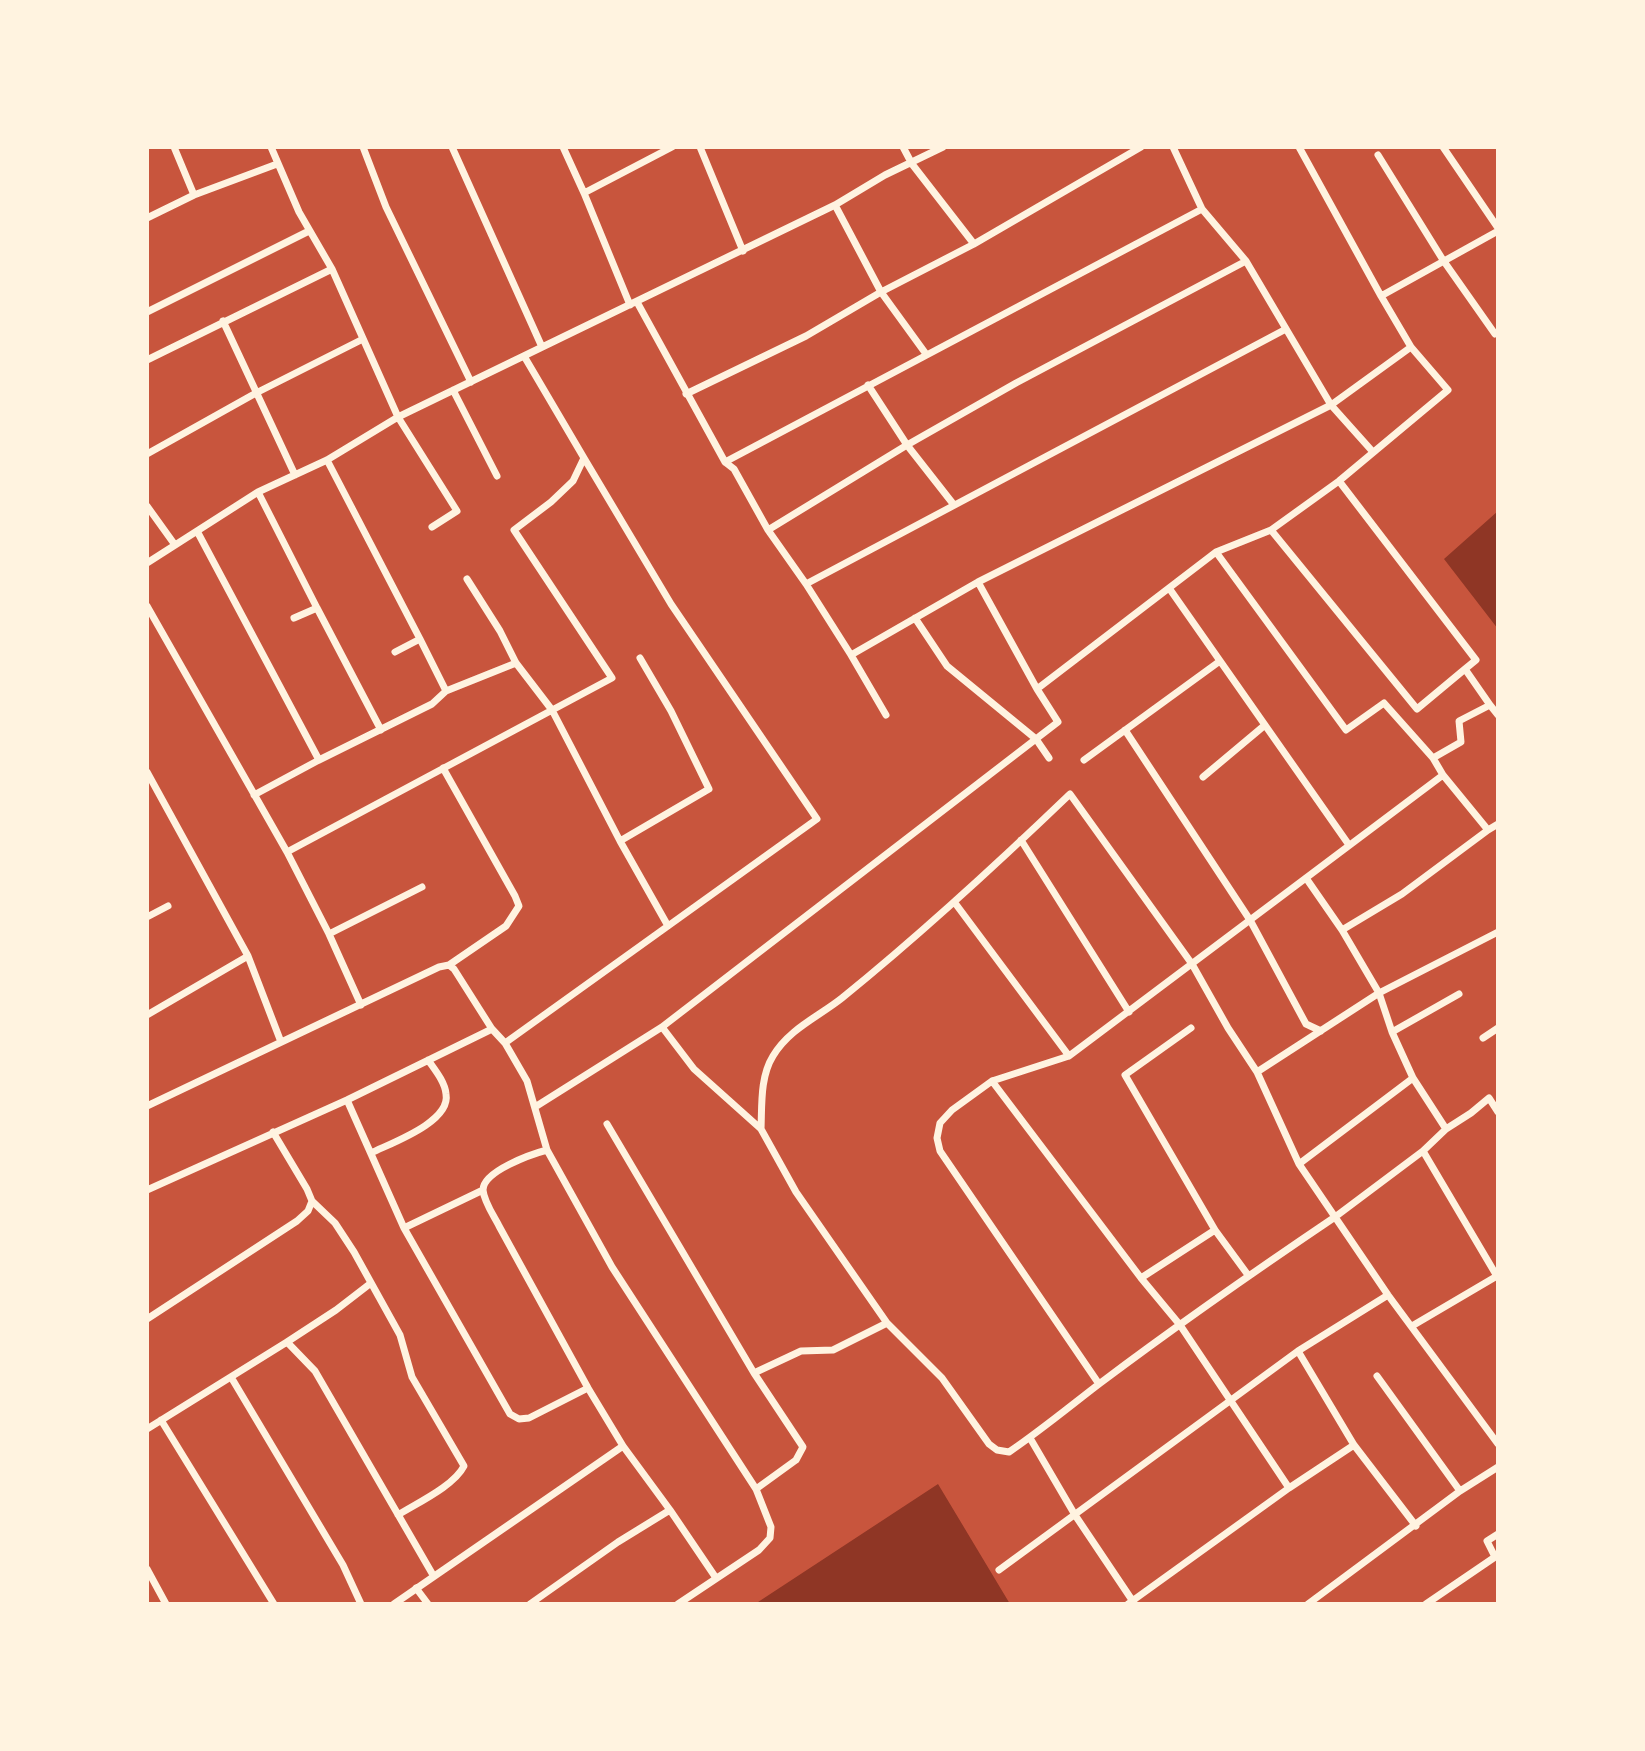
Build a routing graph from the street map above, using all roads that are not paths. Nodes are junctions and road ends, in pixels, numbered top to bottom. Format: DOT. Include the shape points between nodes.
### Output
graph roads {
  1 [pos="174,147"];
  2 [pos="271,147"];
  3 [pos="363,147"];
  4 [pos="452,147"];
  5 [pos="563,147"];
  6 [pos="672,147"];
  7 [pos="699,147"];
  8 [pos="903,147"];
  9 [pos="943,147"];
  10 [pos="1141,147"];
  11 [pos="1173,147"];
  12 [pos="1298,147"];
  13 [pos="1443,147"];
  14 [pos="1378,155"];
  15 [pos="277,164"];
  16 [pos="912,164"];
  17 [pos="584,193"];
  18 [pos="194,195"];
  19 [pos="835,205"];
  20 [pos="1202,209"];
  21 [pos="147,218"];
  22 [pos="1498,229"];
  23 [pos="309,231"];
  24 [pos="974,244"];
  25 [pos="743,251"];
  26 [pos="1443,260"];
  27 [pos="1246,261"];
  28 [pos="332,269"];
  29 [pos="881,292"];
  30 [pos="1381,296"];
  31 [pos="633,303"];
  32 [pos="147,312"];
  33 [pos="223,321"];
  34 [pos="1286,329"];
  35 [pos="1495,334"];
  36 [pos="363,339"];
  37 [pos="542,347"];
  38 [pos="1411,347"];
  39 [pos="926,354"];
  40 [pos="524,356"];
  41 [pos="147,360"];
  42 [pos="471,382"];
  43 [pos="868,385"];
  44 [pos="453,390"];
  45 [pos="256,393"];
  46 [pos="686,394"];
  47 [pos="1331,405"];
  48 [pos="398,417"];
  49 [pos="907,444"];
  50 [pos="1373,452"];
  51 [pos="147,453"];
  52 [pos="584,458"];
  53 [pos="327,460"];
  54 [pos="725,462"];
  55 [pos="295,475"];
  56 [pos="497,476"];
  57 [pos="1339,481"];
  58 [pos="258,492"];
  59 [pos="954,505"];
  60 [pos="147,506"];
  61 [pos="432,527"];
  62 [pos="768,530"];
  63 [pos="1271,530"];
  64 [pos="197,531"];
  65 [pos="175,545"];
  66 [pos="1216,552"];
  67 [pos="147,563"];
  68 [pos="467,579"];
  69 [pos="978,582"];
  70 [pos="806,584"];
  71 [pos="1169,588"];
  72 [pos="147,606"];
  73 [pos="317,608"];
  74 [pos="294,618"];
  75 [pos="915,618"];
  76 [pos="420,639"];
  77 [pos="395,652"];
  78 [pos="851,655"];
  79 [pos="640,658"];
  80 [pos="1220,661"];
  81 [pos="516,663"];
  82 [pos="1465,669"];
  83 [pos="1037,689"];
  84 [pos="446,691"];
  85 [pos="1490,705"];
  86 [pos="552,710"];
  87 [pos="886,715"];
  88 [pos="1498,715"];
  89 [pos="1265,725"];
  90 [pos="381,730"];
  91 [pos="1125,730"];
  92 [pos="1036,739"];
  93 [pos="1049,758"];
  94 [pos="1433,758"];
  95 [pos="319,760"];
  96 [pos="1084,760"];
  97 [pos="443,768"];
  98 [pos="147,772"];
  99 [pos="1443,775"];
  100 [pos="1203,777"];
  101 [pos="254,795"];
  102 [pos="1498,824"];
  103 [pos="1488,830"];
  104 [pos="1021,840"];
  105 [pos="620,841"];
  106 [pos="1349,845"];
  107 [pos="287,852"];
  108 [pos="1306,878"];
  109 [pos="422,887"];
  110 [pos="955,902"];
  111 [pos="168,906"];
  112 [pos="147,917"];
  113 [pos="1250,920"];
  114 [pos="668,926"];
  115 [pos="1342,930"];
  116 [pos="1498,933"];
  117 [pos="329,934"];
  118 [pos="248,956"];
  119 [pos="1192,964"];
  120 [pos="449,965"];
  121 [pos="1379,993"];
  122 [pos="1459,994"];
  123 [pos="361,1005"];
  124 [pos="1129,1012"];
  125 [pos="147,1015"];
  126 [pos="662,1027"];
  127 [pos="1191,1028"];
  128 [pos="1498,1028"];
  129 [pos="492,1029"];
  130 [pos="1321,1031"];
  131 [pos="1392,1032"];
  132 [pos="1483,1038"];
  133 [pos="281,1042"];
  134 [pos="505,1043"];
  135 [pos="1069,1056"];
  136 [pos="428,1060"];
  137 [pos="1257,1072"];
  138 [pos="1413,1078"];
  139 [pos="992,1081"];
  140 [pos="347,1100"];
  141 [pos="147,1106"];
  142 [pos="535,1107"];
  143 [pos="1498,1112"];
  144 [pos="607,1124"];
  145 [pos="761,1129"];
  146 [pos="1446,1129"];
  147 [pos="273,1132"];
  148 [pos="547,1150"];
  149 [pos="1423,1151"];
  150 [pos="371,1153"];
  151 [pos="1299,1164"];
  152 [pos="147,1190"];
  153 [pos="483,1190"];
  154 [pos="312,1202"];
  155 [pos="1335,1217"];
  156 [pos="404,1228"];
  157 [pos="1215,1230"];
  158 [pos="1248,1275"];
  159 [pos="1497,1277"];
  160 [pos="1141,1278"];
  161 [pos="371,1283"];
  162 [pos="1388,1295"];
  163 [pos="147,1319"];
  164 [pos="887,1323"];
  165 [pos="1180,1325"];
  166 [pos="1412,1326"];
  167 [pos="287,1342"];
  168 [pos="1298,1351"];
  169 [pos="754,1373"];
  170 [pos="1377,1376"];
  171 [pos="231,1377"];
  172 [pos="1099,1384"];
  173 [pos="588,1388"];
  174 [pos="1230,1402"];
  175 [pos="161,1420"];
  176 [pos="147,1429"];
  177 [pos="1030,1438"];
  178 [pos="1498,1444"];
  179 [pos="1354,1445"];
  180 [pos="623,1446"];
  181 [pos="1498,1467"];
  182 [pos="1289,1488"];
  183 [pos="756,1489"];
  184 [pos="1460,1491"];
  185 [pos="670,1510"];
  186 [pos="398,1515"];
  187 [pos="1075,1515"];
  188 [pos="1416,1526"];
  189 [pos="1498,1534"];
  190 [pos="147,1569"];
  191 [pos="999,1570"];
  192 [pos="433,1575"];
  193 [pos="716,1578"];
  194 [pos="416,1588"];
  195 [pos="1131,1603"];
  196 [pos="166,1604"];
  197 [pos="274,1604"];
  198 [pos="361,1604"];
  199 [pos="394,1604"];
  200 [pos="428,1604"];
  201 [pos="530,1604"];
  202 [pos="678,1604"];
  203 [pos="1308,1604"];
  204 [pos="1426,1604"];
  1 -- 18 [label="street"];
  2 -- 15 [label="street"];
  3 -- 42 [label="street" via="386,207"];
  4 -- 37 [label="street"];
  5 -- 17 [label="street"];
  6 -- 17 [label="street"];
  7 -- 25 [label="street"];
  8 -- 16 [label="street"];
  9 -- 16 [label="street"];
  10 -- 24 [label="street"];
  11 -- 20 [label="street"];
  12 -- 30 [label="street"];
  13 -- 22 [label="street"];
  14 -- 26 [label="street"];
  15 -- 18 [label="street"];
  15 -- 23 [label="street"];
  16 -- 19 [label="street"];
  16 -- 24 [label="street"];
  17 -- 31 [label="street"];
  18 -- 21 [label="street"];
  19 -- 25 [label="street"];
  19 -- 29 [label="street"];
  20 -- 27 [label="street"];
  20 -- 39 [label="street"];
  22 -- 26 [label="street"];
  23 -- 28 [label="street"];
  23 -- 32 [label="street"];
  24 -- 29 [label="street"];
  25 -- 31 [label="street"];
  26 -- 30 [label="street"];
  26 -- 35 [label="street"];
  27 -- 34 [label="street"];
  27 -- 49 [label="street"];
  28 -- 33 [label="street"];
  28 -- 36 [label="street"];
  29 -- 39 [label="street"];
  29 -- 46 [label="street" via="806,336"];
  30 -- 38 [label="street"];
  31 -- 37 [label="street"];
  31 -- 46 [label="street"];
  33 -- 41 [label="street"];
  33 -- 45 [label="street"];
  34 -- 47 [label="street"];
  34 -- 59 [label="street"];
  36 -- 45 [label="street"];
  36 -- 48 [label="street"];
  37 -- 40 [label="street"];
  38 -- 47 [label="street"];
  38 -- 50 [label="street" via="1448,390"];
  39 -- 43 [label="street"];
  40 -- 42 [label="street"];
  40 -- 52 [label="street"];
  42 -- 44 [label="street"];
  43 -- 49 [label="street"];
  43 -- 54 [label="street"];
  44 -- 48 [label="street"];
  44 -- 56 [label="street"];
  45 -- 51 [label="street"];
  45 -- 55 [label="street"];
  46 -- 54 [label="street"];
  47 -- 50 [label="street"];
  47 -- 69 [label="street"];
  48 -- 53 [label="street"];
  48 -- 61 [label="street" via="457,512"];
  49 -- 59 [label="street"];
  49 -- 62 [label="street"];
  50 -- 57 [label="street"];
  52 -- 86 [label="street" via="573,481 514,530 612,678"];
  52 -- 114 [label="street" via="671,604 817,819"];
  53 -- 55 [label="street"];
  53 -- 76 [label="street"];
  54 -- 62 [label="street" via="734,469"];
  55 -- 58 [label="street"];
  57 -- 63 [label="street"];
  57 -- 82 [label="street" via="1476,660"];
  58 -- 64 [label="street"];
  58 -- 73 [label="street"];
  59 -- 70 [label="street"];
  60 -- 65 [label="street"];
  62 -- 70 [label="street"];
  63 -- 66 [label="street"];
  63 -- 82 [label="street" via="1418,709"];
  64 -- 65 [label="street"];
  64 -- 95 [label="street"];
  65 -- 67 [label="street"];
  66 -- 71 [label="street"];
  66 -- 94 [label="street" via="1346,730 1384,703"];
  68 -- 81 [label="street"];
  69 -- 75 [label="street"];
  69 -- 83 [label="street"];
  70 -- 78 [label="street"];
  71 -- 80 [label="street"];
  71 -- 83 [label="street"];
  72 -- 101 [label="street"];
  73 -- 74 [label="street"];
  73 -- 90 [label="street"];
  75 -- 78 [label="street"];
  75 -- 92 [label="street" via="947,666"];
  76 -- 77 [label="street"];
  76 -- 84 [label="street"];
  78 -- 87 [label="street"];
  79 -- 105 [label="street" via="709,789"];
  80 -- 89 [label="street"];
  80 -- 91 [label="street"];
  81 -- 84 [label="street"];
  81 -- 86 [label="street"];
  82 -- 85 [label="street"];
  83 -- 92 [label="street" via="1058,722"];
  84 -- 90 [label="street" via="432,704"];
  85 -- 88 [label="street"];
  85 -- 94 [label="street" via="1459,721 1461,742"];
  86 -- 97 [label="street"];
  86 -- 105 [label="street"];
  89 -- 100 [label="street"];
  89 -- 106 [label="street"];
  90 -- 95 [label="street"];
  91 -- 96 [label="street"];
  91 -- 113 [label="street"];
  92 -- 93 [label="street"];
  92 -- 126 [label="street"];
  94 -- 99 [label="street"];
  95 -- 101 [label="street"];
  97 -- 107 [label="street"];
  97 -- 120 [label="street" via="519,906 506,926"];
  98 -- 118 [label="street"];
  99 -- 103 [label="street"];
  99 -- 106 [label="street"];
  101 -- 107 [label="street"];
  102 -- 103 [label="street"];
  103 -- 115 [label="street" via="1402,894"];
  104 -- 110 [label="street"];
  104 -- 119 [label="street" via="1069,794"];
  104 -- 124 [label="street"];
  105 -- 114 [label="street"];
  106 -- 108 [label="street"];
  107 -- 117 [label="street"];
  108 -- 113 [label="street"];
  108 -- 115 [label="street"];
  109 -- 117 [label="street"];
  110 -- 135 [label="street"];
  110 -- 145 [label="street" via="841,999 789,1035 764,1073"];
  111 -- 112 [label="street"];
  113 -- 119 [label="street"];
  113 -- 130 [label="street" via="1306,1024"];
  114 -- 134 [label="street"];
  115 -- 121 [label="street"];
  116 -- 121 [label="street"];
  117 -- 123 [label="street"];
  118 -- 125 [label="street"];
  118 -- 133 [label="street"];
  119 -- 124 [label="street"];
  119 -- 137 [label="street"];
  120 -- 123 [label="street"];
  120 -- 129 [label="street"];
  121 -- 130 [label="street"];
  121 -- 131 [label="street"];
  122 -- 131 [label="street"];
  123 -- 133 [label="street"];
  124 -- 135 [label="street"];
  126 -- 142 [label="street"];
  126 -- 145 [label="street" via="694,1069"];
  127 -- 157 [label="street" via="1125,1074"];
  128 -- 132 [label="street"];
  129 -- 134 [label="street"];
  129 -- 136 [label="street"];
  130 -- 137 [label="street"];
  131 -- 138 [label="street"];
  133 -- 141 [label="street"];
  134 -- 142 [label="street" via="527,1081"];
  135 -- 139 [label="street"];
  136 -- 140 [label="street"];
  136 -- 150 [label="street" via="443,1084 446,1105 427,1125"];
  137 -- 151 [label="street"];
  138 -- 146 [label="street"];
  138 -- 151 [label="street"];
  139 -- 160 [label="street"];
  139 -- 172 [label="street" via="940,1123 940,1152"];
  140 -- 147 [label="street"];
  140 -- 150 [label="street"];
  142 -- 148 [label="street"];
  143 -- 146 [label="street" via="1489,1098"];
  144 -- 169 [label="street"];
  145 -- 164 [label="street" via="796,1192"];
  146 -- 149 [label="street"];
  147 -- 152 [label="street"];
  147 -- 154 [label="street"];
  148 -- 153 [label="street" via="505,1167 486,1181"];
  148 -- 183 [label="street" via="612,1267"];
  149 -- 155 [label="street"];
  149 -- 159 [label="street"];
  150 -- 156 [label="street"];
  151 -- 155 [label="street"];
  153 -- 156 [label="street"];
  153 -- 173 [label="street"];
  154 -- 161 [label="street" via="335,1223"];
  154 -- 163 [label="street" via="297,1221"];
  155 -- 158 [label="street"];
  155 -- 162 [label="street"];
  156 -- 173 [label="street" via="510,1414 529,1418"];
  157 -- 158 [label="street"];
  157 -- 160 [label="street"];
  158 -- 165 [label="street"];
  159 -- 166 [label="street"];
  160 -- 165 [label="street"];
  161 -- 167 [label="street"];
  161 -- 186 [label="street" via="400,1335 412,1377 464,1466 451,1482"];
  162 -- 166 [label="street"];
  162 -- 168 [label="street"];
  164 -- 169 [label="street" via="834,1350 801,1350"];
  164 -- 177 [label="street" via="942,1378 989,1444 1009,1452"];
  165 -- 172 [label="street"];
  165 -- 174 [label="street"];
  166 -- 178 [label="street"];
  167 -- 171 [label="street"];
  167 -- 186 [label="street" via="315,1371"];
  168 -- 174 [label="street"];
  168 -- 179 [label="street"];
  169 -- 183 [label="street" via="803,1447 796,1460"];
  170 -- 184 [label="street"];
  171 -- 175 [label="street"];
  171 -- 198 [label="street" via="343,1565"];
  172 -- 177 [label="street"];
  173 -- 180 [label="street"];
  174 -- 182 [label="street"];
  174 -- 187 [label="street"];
  175 -- 176 [label="street"];
  175 -- 197 [label="street"];
  177 -- 187 [label="street"];
  179 -- 182 [label="street"];
  179 -- 188 [label="street"];
  180 -- 185 [label="street"];
  180 -- 192 [label="street"];
  181 -- 184 [label="street"];
  182 -- 195 [label="street"];
  183 -- 193 [label="street" via="771,1538"];
  184 -- 188 [label="street"];
  185 -- 193 [label="street"];
  185 -- 201 [label="street"];
  186 -- 192 [label="street"];
  187 -- 191 [label="street"];
  187 -- 195 [label="street"];
  188 -- 203 [label="street"];
  189 -- 204 [label="street" via="1487,1541 1495,1557"];
  190 -- 196 [label="street"];
  192 -- 194 [label="street"];
  193 -- 202 [label="street"];
  194 -- 199 [label="street"];
  194 -- 200 [label="street"];
}
